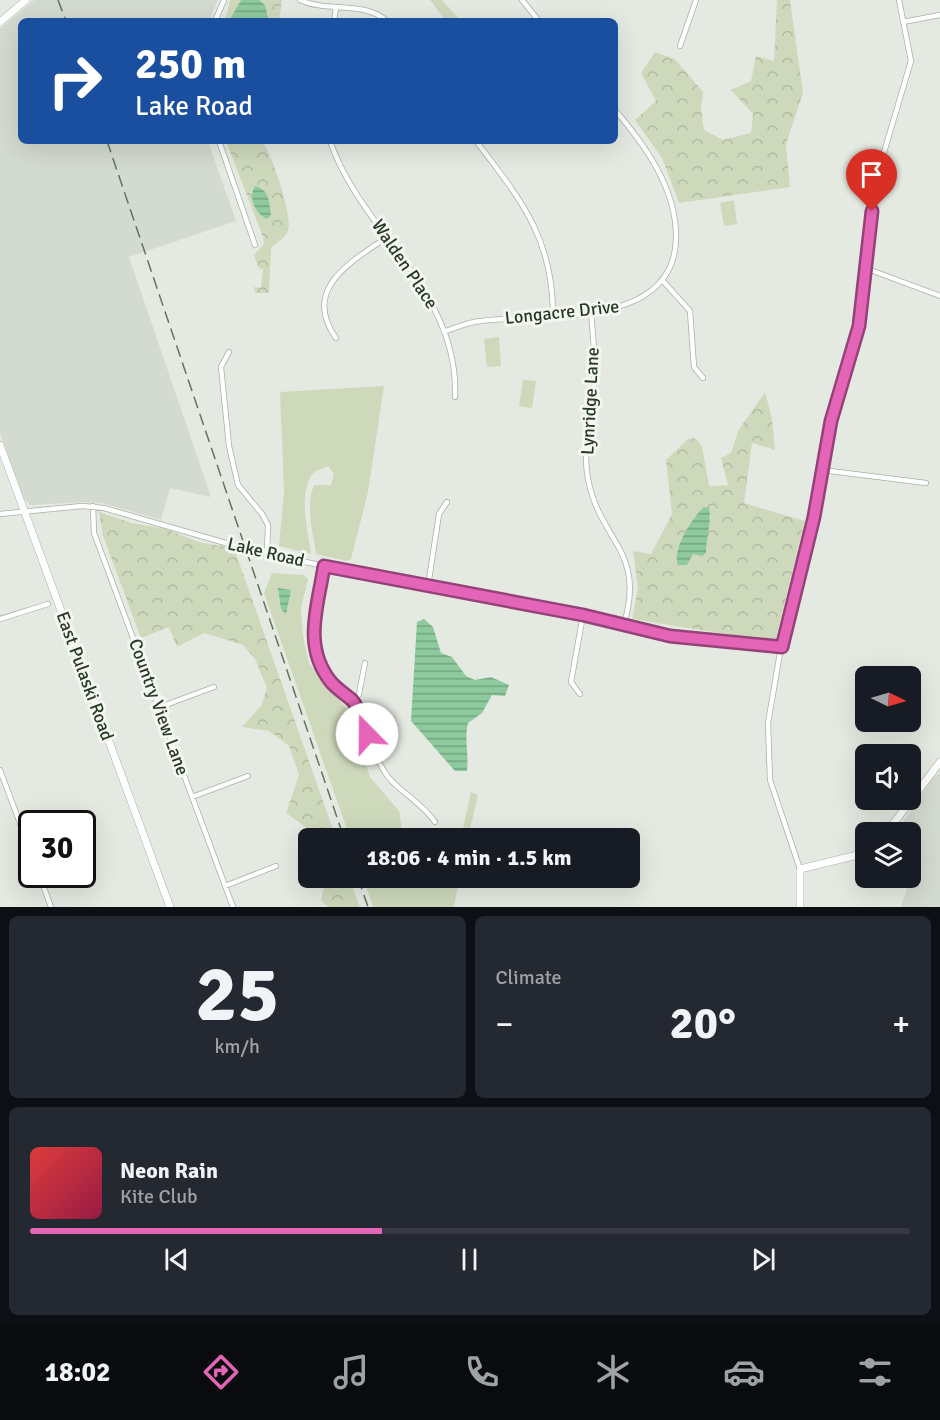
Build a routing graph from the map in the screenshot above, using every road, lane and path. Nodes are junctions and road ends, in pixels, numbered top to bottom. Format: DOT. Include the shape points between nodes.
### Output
graph roads {
  1 [pos="26,0"];
  2 [pos="224,0"];
  3 [pos="300,0"];
  4 [pos="522,0"];
  5 [pos="696,0"];
  6 [pos="899,0"];
  7 [pos="336,8"];
  8 [pos="940,15"];
  9 [pos="216,18"];
  10 [pos="334,18"];
  11 [pos="384,18"];
  12 [pos="537,18"];
  13 [pos="0,22"];
  14 [pos="903,22"];
  15 [pos="680,46"];
  16 [pos="618,114"];
  17 [pos="220,144"];
  18 [pos="331,144"];
  19 [pos="478,144"];
  20 [pos="387,237"];
  21 [pos="255,245"];
  22 [pos="866,268"];
  23 [pos="663,281"];
  24 [pos="940,296"];
  25 [pos="591,312"];
  26 [pos="553,315"];
  27 [pos="446,331"];
  28 [pos="336,338"];
  29 [pos="229,352"];
  30 [pos="703,378"];
  31 [pos="455,397"];
  32 [pos="0,445"];
  33 [pos="822,470"];
  34 [pos="926,483"];
  35 [pos="447,502"];
  36 [pos="93,506"];
  37 [pos="24,511"];
  38 [pos="0,514"];
  39 [pos="267,553"];
  40 [pos="324,566"];
  41 [pos="428,586"];
  42 [pos="48,604"];
  43 [pos="583,615"];
  44 [pos="0,619"];
  45 [pos="624,624"];
  46 [pos="782,647"];
  47 [pos="364,663"];
  48 [pos="214,687"];
  49 [pos="580,694"];
  50 [pos="353,701"];
  51 [pos="160,707"];
  52 [pos="940,762"];
  53 [pos="0,770"];
  54 [pos="248,776"];
  55 [pos="192,797"];
  56 [pos="18,818"];
  57 [pos="435,822"];
  58 [pos="895,822"];
  59 [pos="855,856"];
  60 [pos="276,866"];
  61 [pos="800,869"];
  62 [pos="225,886"];
  63 [pos="44,888"];
  64 [pos="51,907"];
  65 [pos="170,907"];
  66 [pos="233,907"];
  67 [pos="800,907"];
  1 -- 13 [label="main road"];
  2 -- 9 [label="street"];
  3 -- 7 [label="street"];
  4 -- 12 [label="street"];
  5 -- 15 [label="street"];
  6 -- 14 [label="street"];
  7 -- 10 [label="street"];
  7 -- 11 [label="street" via="365,9"];
  8 -- 14 [label="street"];
  14 -- 22 [label="street" via="911,61 882,159"];
  16 -- 23 [label="street" via="656,166 673,208 676,244"];
  17 -- 21 [label="street"];
  18 -- 20 [label="street, Walden Place" via="348,182"];
  19 -- 26 [label="street" via="532,218 546,255"];
  20 -- 27 [label="street, Walden Place" via="417,279"];
  20 -- 28 [label="street" via="336,273 324,303 327,325"];
  22 -- 24 [label="street"];
  22 -- 33 [label="street" via="859,326 831,421"];
  23 -- 25 [label="street, Longacre Drive" via="638,301"];
  23 -- 30 [label="street" via="690,311 694,367"];
  25 -- 26 [label="street, Longacre Drive"];
  25 -- 45 [label="street, Lynridge Lane" via="595,358 586,468 596,503 628,566 631,602"];
  26 -- 27 [label="street, Longacre Drive" via="478,321"];
  27 -- 31 [label="street, Walden Place" via="454,361"];
  29 -- 39 [label="street" via="221,367 232,464 238,485 268,525"];
  32 -- 37 [label="main road, East Pulaski Road"];
  33 -- 34 [label="street"];
  33 -- 46 [label="street"];
  35 -- 41 [label="street" via="439,514"];
  36 -- 37 [label="street, Lake Road"];
  36 -- 39 [label="street, Lake Road"];
  36 -- 51 [label="street, Country View Lane" via="94,533"];
  37 -- 38 [label="street, Lake Road"];
  37 -- 65 [label="main road, East Pulaski Road"];
  39 -- 40 [label="street, Lake Road"];
  40 -- 41 [label="street, Lake Road"];
  40 -- 50 [label="street" via="314,644 318,660 331,681"];
  41 -- 43 [label="street, Lake Road"];
  42 -- 44 [label="street"];
  43 -- 45 [label="street, Lake Road"];
  43 -- 49 [label="street" via="571,682"];
  45 -- 46 [label="street, Lake Road" via="670,636"];
  46 -- 61 [label="street" via="768,723 769,768 775,800"];
  47 -- 50 [label="street" via="359,694"];
  48 -- 51 [label="street"];
  50 -- 57 [label="street" via="381,766"];
  51 -- 55 [label="street, Country View Lane"];
  52 -- 58 [label="main road"];
  53 -- 56 [label="street"];
  54 -- 55 [label="street"];
  55 -- 62 [label="street, Country View Lane"];
  59 -- 61 [label="main road"];
  60 -- 62 [label="street"];
  61 -- 67 [label="main road"];
  62 -- 66 [label="street, Country View Lane"];
  63 -- 64 [label="street"];
}
